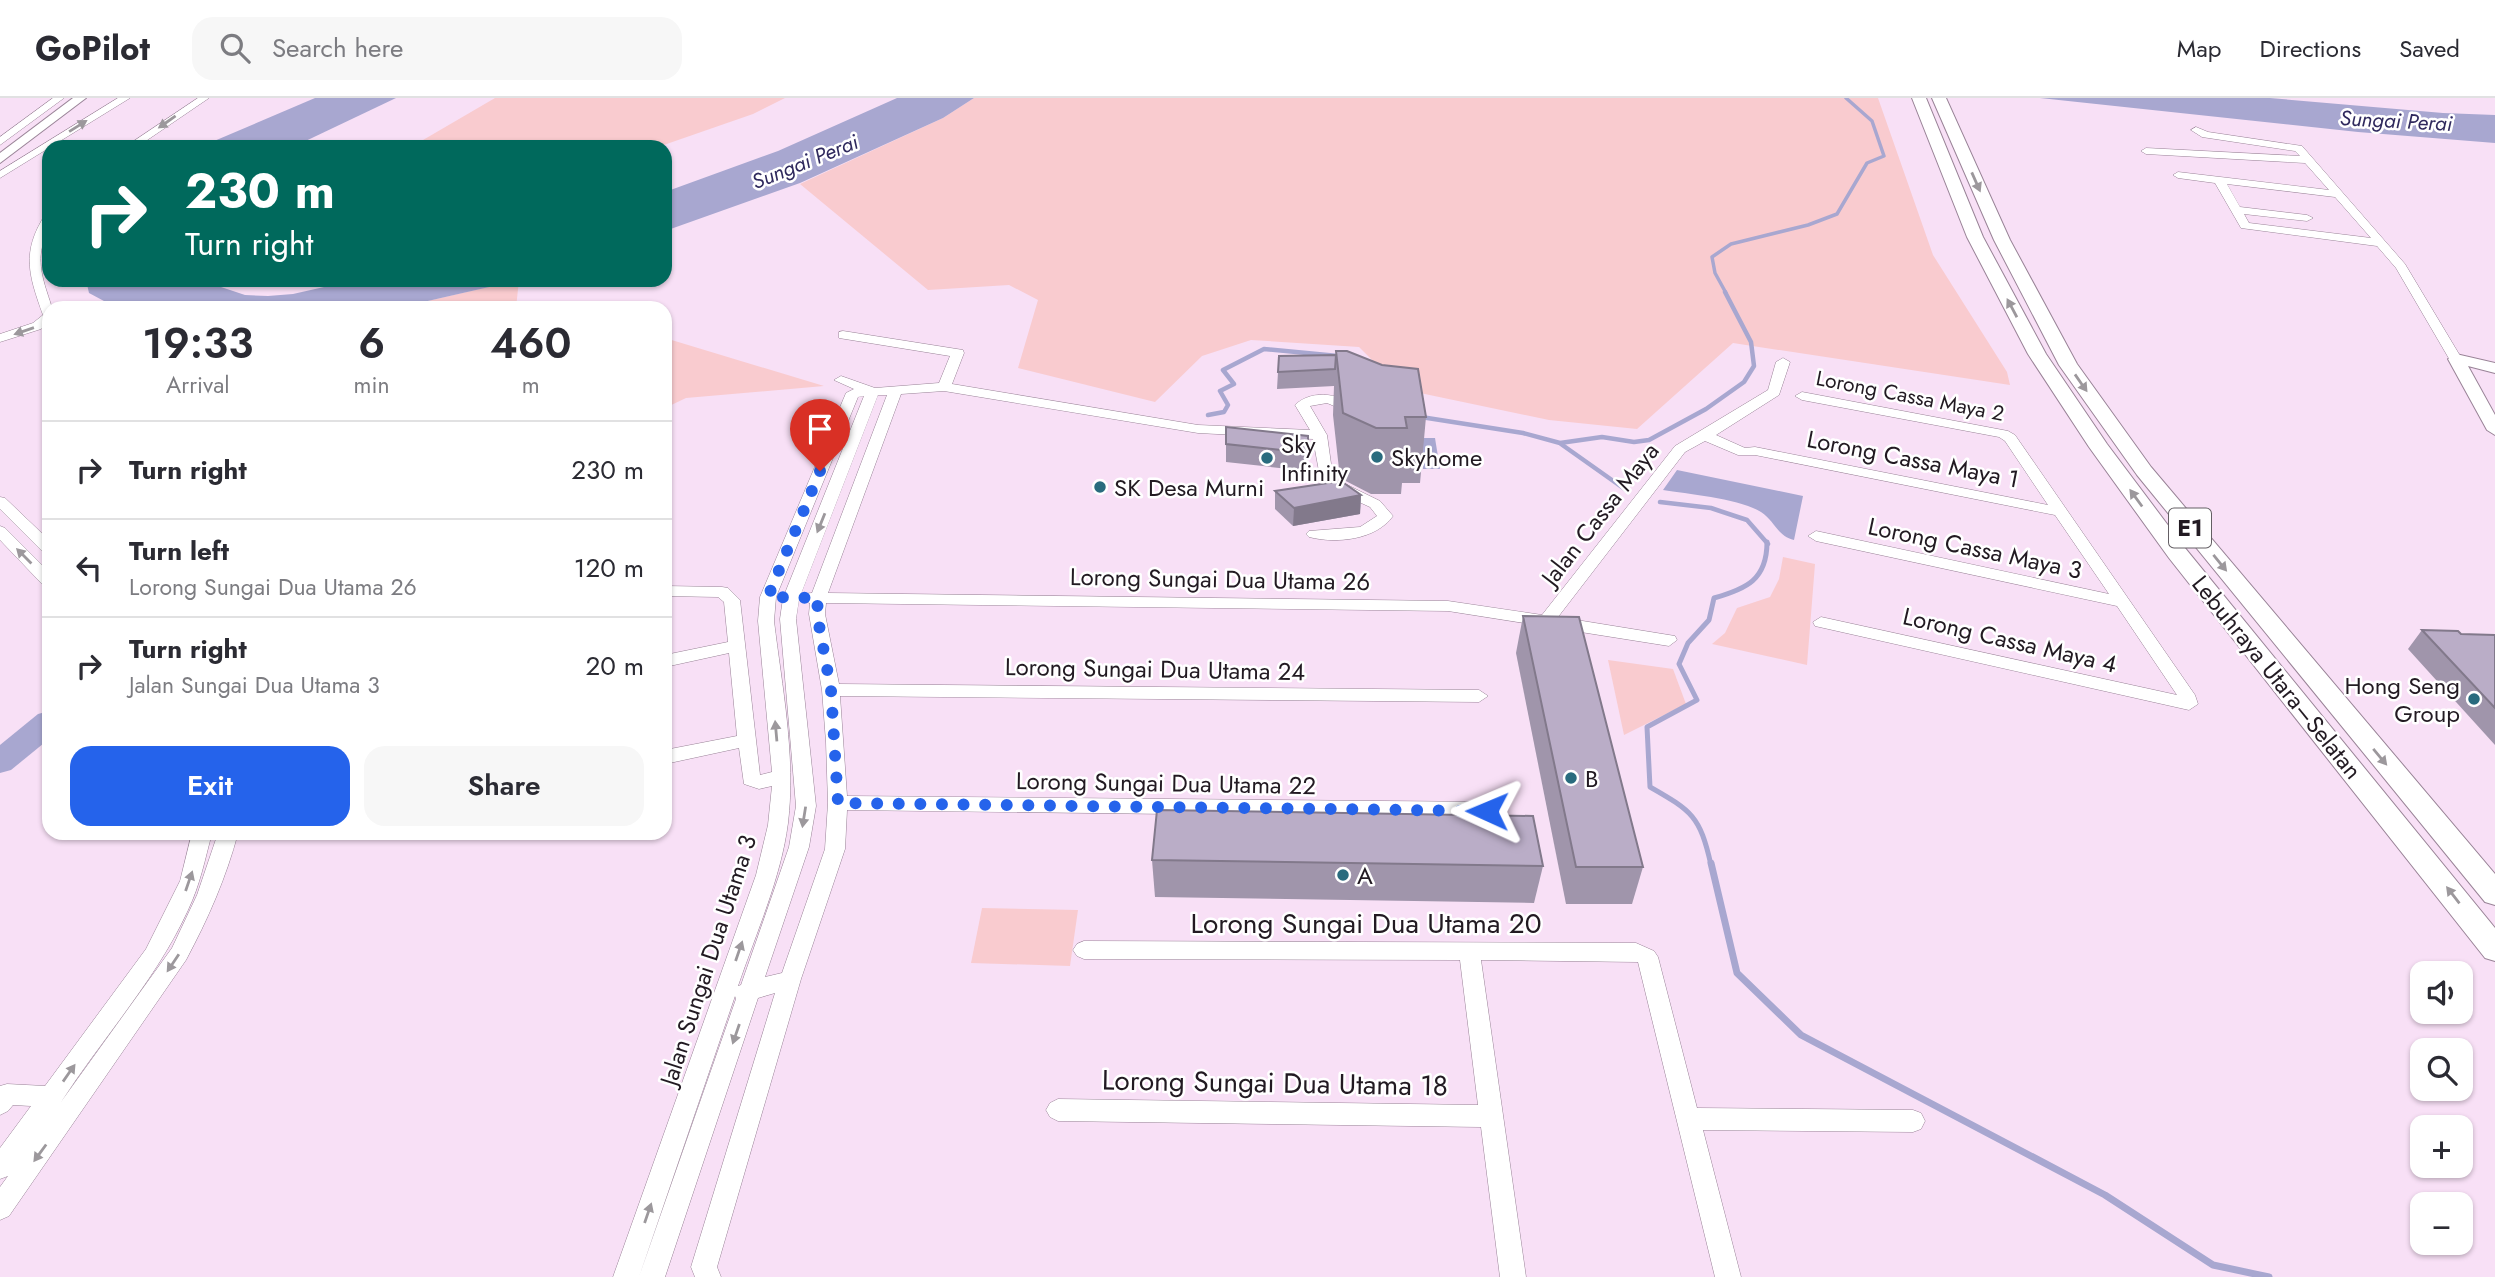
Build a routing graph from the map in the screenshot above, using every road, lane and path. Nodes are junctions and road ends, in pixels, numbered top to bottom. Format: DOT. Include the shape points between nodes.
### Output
graph roads {
  1 [pos="59,98"];
  2 [pos="80,98"];
  3 [pos="125,98"];
  4 [pos="204,98"];
  5 [pos="1933,108"];
  6 [pos="2196,130"];
  7 [pos="58,140"];
  8 [pos="141,140"];
  9 [pos="0,142"];
  10 [pos="42,150"];
  11 [pos="2146,151"];
  12 [pos="0,159"];
  13 [pos="2311,160"];
  14 [pos="2178,175"];
  15 [pos="0,176"];
  16 [pos="2219,180"];
  17 [pos="2338,194"];
  18 [pos="2235,210"];
  19 [pos="2306,218"];
  20 [pos="42,229"];
  21 [pos="2382,243"];
  22 [pos="44,301"];
  23 [pos="42,321"];
  24 [pos="843,335"];
  25 [pos="0,338"];
  26 [pos="2456,359"];
  27 [pos="1783,362"];
  28 [pos="2495,368"];
  29 [pos="842,380"];
  30 [pos="944,387"];
  31 [pos="873,391"];
  32 [pos="895,392"];
  33 [pos="1802,396"];
  34 [pos="1363,417"];
  35 [pos="1720,428"];
  36 [pos="2495,429"];
  37 [pos="1320,435"];
  38 [pos="1706,436"];
  39 [pos="1755,452"];
  40 [pos="0,501"];
  41 [pos="2062,512"];
  42 [pos="0,531"];
  43 [pos="1314,534"];
  44 [pos="1816,536"];
  45 [pos="42,542"];
  46 [pos="42,574"];
  47 [pos="672,591"];
  48 [pos="768,597"];
  49 [pos="791,598"];
  50 [pos="818,598"];
  51 [pos="2124,603"];
  52 [pos="1547,620"];
  53 [pos="1821,622"];
  54 [pos="1669,640"];
  55 [pos="738,646"];
  56 [pos="672,660"];
  57 [pos="831,690"];
  58 [pos="1479,696"];
  59 [pos="747,740"];
  60 [pos="672,756"];
  61 [pos="782,777"];
  62 [pos="838,803"];
  63 [pos="1492,809"];
  64 [pos="200,840"];
  65 [pos="226,840"];
  66 [pos="2495,894"];
  67 [pos="2495,949"];
  68 [pos="1084,950"];
  69 [pos="1469,951"];
  70 [pos="790,979"];
  71 [pos="750,993"];
  72 [pos="723,997"];
  73 [pos="52,1097"];
  74 [pos="0,1104"];
  75 [pos="1058,1111"];
  76 [pos="1491,1116"];
  77 [pos="1688,1119"];
  78 [pos="1913,1121"];
  79 [pos="0,1168"];
  80 [pos="0,1208"];
  81 [pos="626,1277"];
  82 [pos="652,1277"];
  83 [pos="708,1277"];
  84 [pos="1513,1277"];
  85 [pos="1728,1277"];
  1 -- 9 [label="street"];
  2 -- 12 [label="main road"];
  7 -- 3 [label="street, one-way"];
  4 -- 8 [label="street, one-way"];
  5 -- 66 [label="highway, Lebuhraya Utara–Selatan / E1, one-way" via="2068,365 2144,471"];
  67 -- 5 [label="highway, Lebuhraya Utara–Selatan / E1, one-way" via="2177,553 2099,447 2037,354 1975,237"];
  6 -- 13 [label="street" via="2298,148"];
  15 -- 10 [label="street, one-way"];
  11 -- 13 [label="street"];
  13 -- 17 [label="street"];
  14 -- 16 [label="street"];
  16 -- 17 [label="street"];
  16 -- 18 [label="street"];
  17 -- 21 [label="street"];
  18 -- 19 [label="street"];
  18 -- 21 [label="street" via="2245,226"];
  20 -- 22 [label="street, one-way" via="33,265"];
  21 -- 26 [label="street" via="2421,297"];
  23 -- 25 [label="street, one-way"];
  24 -- 30 [label="street" via="958,354"];
  26 -- 28 [label="main road"];
  26 -- 36 [label="main road"];
  27 -- 35 [label="street, Jalan Cassa Maya" via="1774,392"];
  29 -- 31 [label="street"];
  30 -- 32 [label="street"];
  30 -- 37 [label="street" via="1198,429"];
  31 -- 32 [label="street"];
  31 -- 48 [label="street, Jalan Sungai Dua Utama 3" via="851,396"];
  31 -- 49 [label="street, Jalan Sungai Dua Utama 3, one-way"];
  32 -- 50 [label="street"];
  33 -- 41 [label="street, Lorong Cassa Maya 2" via="2003,434"];
  34 -- 37 [label="street" via="1330,398 1304,402"];
  35 -- 38 [label="street, Jalan Cassa Maya"];
  35 -- 39 [label="street, Lorong Cassa Maya 1"];
  37 -- 43 [label="street" via="1326,479 1375,504 1385,516 1381,523 1360,532"];
  38 -- 39 [label="street, Lorong Cassa Maya 1" via="1743,452"];
  38 -- 52 [label="street, Jalan Cassa Maya" via="1680,449"];
  39 -- 41 [label="street, Lorong Cassa Maya 1"];
  40 -- 45 [label="street"];
  41 -- 51 [label="street"];
  46 -- 42 [label="street, one-way"];
  44 -- 51 [label="street, Lorong Cassa Maya 3"];
  47 -- 55 [label="street" via="722,592 732,600"];
  48 -- 49 [label="street, Lorong Sungai Dua Utama 26"];
  61 -- 48 [label="street, Jalan Sungai Dua Utama 3, one-way" via="766,621"];
  49 -- 50 [label="street, Lorong Sungai Dua Utama 26"];
  49 -- 71 [label="street, Jalan Sungai Dua Utama 3, one-way" via="788,619 806,806 799,847"];
  50 -- 52 [label="street, Lorong Sungai Dua Utama 26" via="1448,606"];
  50 -- 57 [label="street"];
  51 -- 53 [label="street, Lorong Cassa Maya 4" via="2189,704"];
  52 -- 54 [label="street, Lorong Sungai Dua Utama 26"];
  55 -- 56 [label="street"];
  55 -- 59 [label="street"];
  57 -- 58 [label="street, Lorong Sungai Dua Utama 24"];
  57 -- 62 [label="street"];
  59 -- 60 [label="street"];
  59 -- 61 [label="street" via="751,779 759,782"];
  72 -- 61 [label="street, Jalan Sungai Dua Utama 3, one-way" via="766,875 778,825"];
  62 -- 63 [label="street, Lorong Sungai Dua Utama 22"];
  62 -- 70 [label="street" via="835,849"];
  73 -- 64 [label="street, one-way" via="153,954 178,910"];
  65 -- 80 [label="street, one-way" via="203,912 179,954"];
  68 -- 69 [label="street, Lorong Sungai Dua Utama 20"];
  69 -- 76 [label="street"];
  69 -- 77 [label="street, Lorong Sungai Dua Utama 20" via="1636,952 1647,957"];
  70 -- 71 [label="street"];
  70 -- 83 [label="street" via="704,1267"];
  71 -- 72 [label="street"];
  71 -- 82 [label="street, Jalan Sungai Dua Utama 3, one-way"];
  81 -- 72 [label="street, Jalan Sungai Dua Utama 3, one-way"];
  73 -- 74 [label="street" via="7,1094"];
  73 -- 79 [label="street"];
  75 -- 76 [label="street, Lorong Sungai Dua Utama 18"];
  76 -- 84 [label="street"];
  77 -- 78 [label="street"];
  77 -- 85 [label="street"];
}
